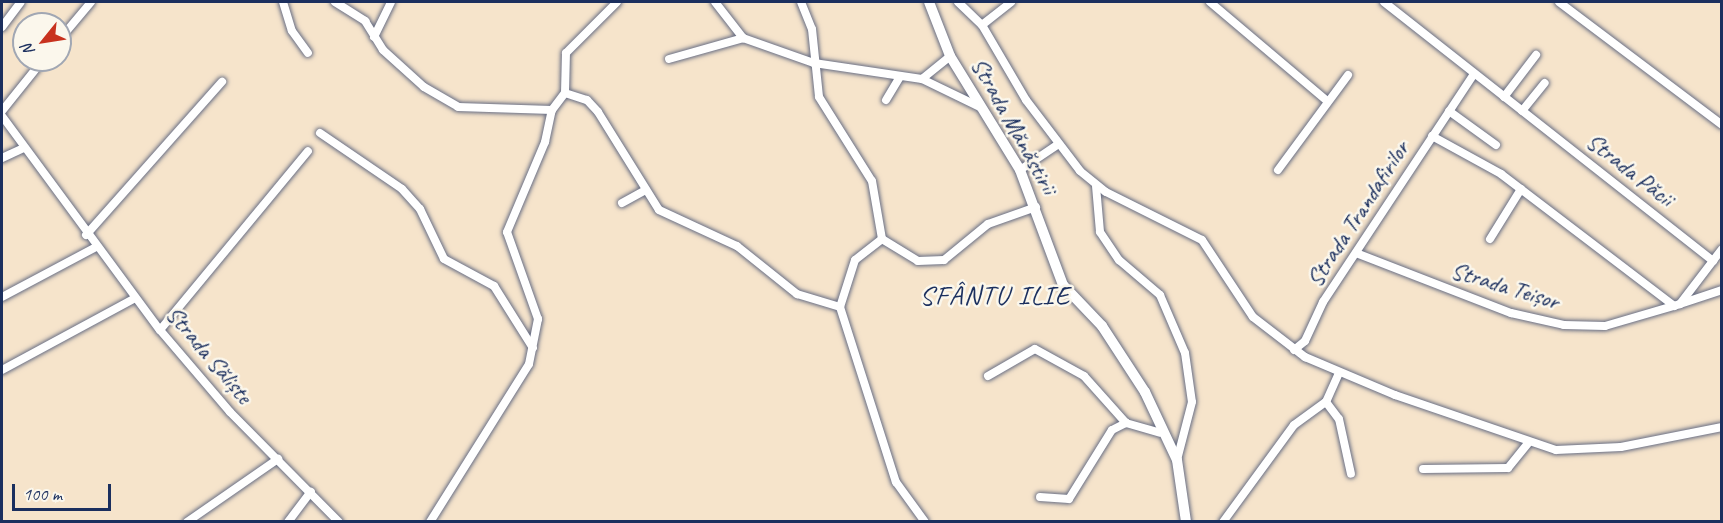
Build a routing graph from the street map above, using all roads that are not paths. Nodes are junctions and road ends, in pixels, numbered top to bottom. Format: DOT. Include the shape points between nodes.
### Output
graph roads {
  1 [pos="21,2"];
  2 [pos="91,2"];
  3 [pos="283,2"];
  4 [pos="335,2"];
  5 [pos="391,2"];
  6 [pos="617,2"];
  7 [pos="715,2"];
  8 [pos="801,2"];
  9 [pos="929,2"];
  10 [pos="958,2"];
  11 [pos="1011,2"];
  12 [pos="1210,2"];
  13 [pos="1384,2"];
  14 [pos="1559,2"];
  15 [pos="1221,5"];
  16 [pos="1569,5"];
  17 [pos="72,25"];
  18 [pos="982,25"];
  19 [pos="2,27"];
  20 [pos="374,37"];
  21 [pos="743,38"];
  22 [pos="308,52"];
  23 [pos="1536,55"];
  24 [pos="950,56"];
  25 [pos="669,59"];
  26 [pos="814,63"];
  27 [pos="33,72"];
  28 [pos="1474,74"];
  29 [pos="1348,75"];
  30 [pos="900,77"];
  31 [pos="922,79"];
  32 [pos="222,82"];
  33 [pos="1545,83"];
  34 [pos="565,93"];
  35 [pos="1504,97"];
  36 [pos="886,100"];
  37 [pos="1327,101"];
  38 [pos="981,107"];
  39 [pos="552,110"];
  40 [pos="2,111"];
  41 [pos="1449,111"];
  42 [pos="1522,111"];
  43 [pos="2,116"];
  44 [pos="1722,125"];
  45 [pos="320,133"];
  46 [pos="1432,136"];
  47 [pos="1057,145"];
  48 [pos="1496,145"];
  49 [pos="23,148"];
  50 [pos="308,151"];
  51 [pos="2,158"];
  52 [pos="1020,170"];
  53 [pos="1278,170"];
  54 [pos="1096,186"];
  55 [pos="1521,189"];
  56 [pos="645,190"];
  57 [pos="622,203"];
  58 [pos="1036,207"];
  59 [pos="86,235"];
  60 [pos="882,239"];
  61 [pos="1490,239"];
  62 [pos="96,247"];
  63 [pos="1722,249"];
  64 [pos="1356,253"];
  65 [pos="1713,261"];
  66 [pos="1722,290"];
  67 [pos="2,297"];
  68 [pos="135,298"];
  69 [pos="1677,305"];
  70 [pos="840,307"];
  71 [pos="160,330"];
  72 [pos="1305,341"];
  73 [pos="533,348"];
  74 [pos="1294,350"];
  75 [pos="1305,357"];
  76 [pos="2,369"];
  77 [pos="1339,373"];
  78 [pos="988,376"];
  79 [pos="1326,402"];
  80 [pos="1126,423"];
  81 [pos="1722,428"];
  82 [pos="1160,433"];
  83 [pos="1528,443"];
  84 [pos="278,459"];
  85 [pos="1177,460"];
  86 [pos="1423,469"];
  87 [pos="1351,474"];
  88 [pos="311,492"];
  89 [pos="1040,497"];
  90 [pos="187,522"];
  91 [pos="288,522"];
  92 [pos="339,522"];
  93 [pos="430,522"];
  94 [pos="925,522"];
  95 [pos="1186,522"];
  96 [pos="1222,522"];
  1 -- 19 [label="street"];
  2 -- 17 [label="street"];
  3 -- 22 [label="street" via="292,31"];
  4 -- 20 [label="street" via="365,21"];
  5 -- 20 [label="street"];
  6 -- 34 [label="street" via="566,53"];
  7 -- 21 [label="street"];
  8 -- 26 [label="street" via="812,28"];
  9 -- 24 [label="street, Strada Mănăstirii"];
  10 -- 18 [label="street"];
  11 -- 18 [label="street"];
  12 -- 15 [label="street"];
  13 -- 28 [label="street, Strada Păcii"];
  14 -- 16 [label="street"];
  15 -- 37 [label="street"];
  16 -- 44 [label="street"];
  18 -- 47 [label="street"];
  20 -- 39 [label="street" via="447,103 470,111"];
  21 -- 25 [label="street"];
  21 -- 26 [label="street"];
  23 -- 35 [label="street"];
  24 -- 31 [label="street"];
  24 -- 38 [label="street, Strada Mănăstirii"];
  26 -- 30 [label="street"];
  26 -- 60 [label="street" via="825,112 872,181"];
  27 -- 40 [label="street"];
  28 -- 35 [label="street, Strada Păcii"];
  28 -- 41 [label="street, Strada Trandafirilor"];
  29 -- 37 [label="street"];
  30 -- 31 [label="street"];
  30 -- 36 [label="street"];
  31 -- 38 [label="street"];
  32 -- 59 [label="street"];
  33 -- 42 [label="street"];
  34 -- 39 [label="street"];
  34 -- 56 [label="street" via="588,100"];
  35 -- 42 [label="street, Strada Păcii"];
  37 -- 53 [label="street"];
  38 -- 52 [label="street, Strada Mănăstirii"];
  39 -- 73 [label="street" via="545,142 507,232 538,318"];
  41 -- 46 [label="street, Strada Trandafirilor"];
  41 -- 48 [label="street"];
  42 -- 65 [label="street, Strada Păcii"];
  43 -- 49 [label="street, Strada Săliște"];
  45 -- 73 [label="street" via="402,189 420,209 444,259 494,286"];
  46 -- 55 [label="street"];
  46 -- 64 [label="street, Strada Trandafirilor"];
  47 -- 52 [label="street"];
  47 -- 54 [label="street"];
  49 -- 51 [label="street"];
  49 -- 59 [label="street, Strada Săliște"];
  50 -- 71 [label="street"];
  52 -- 58 [label="street, Strada Mănăstirii"];
  54 -- 74 [label="street" via="1202,240 1253,317"];
  54 -- 85 [label="street" via="1096,218 1107,244 1160,295 1183,346 1192,402"];
  55 -- 61 [label="street"];
  55 -- 69 [label="street"];
  56 -- 57 [label="street"];
  56 -- 70 [label="street" via="670,218 737,246 797,294"];
  58 -- 60 [label="street" via="988,224 944,260 918,261"];
  58 -- 82 [label="street, Strada Mănăstirii" via="1063,285 1119,349"];
  59 -- 62 [label="street, Strada Săliște"];
  60 -- 70 [label="street" via="855,260"];
  62 -- 67 [label="street"];
  62 -- 68 [label="street, Strada Săliște"];
  63 -- 65 [label="street"];
  64 -- 69 [label="street, Strada Teișor" via="1540,321 1605,326"];
  64 -- 72 [label="street, Strada Trandafirilor"];
  65 -- 69 [label="street"];
  66 -- 69 [label="street, Strada Teișor"];
  68 -- 71 [label="street, Strada Săliște"];
  68 -- 76 [label="street"];
  70 -- 94 [label="street" via="896,482"];
  71 -- 84 [label="street, Strada Săliște"];
  72 -- 74 [label="street, Strada Trandafirilor"];
  72 -- 75 [label="street"];
  73 -- 93 [label="street" via="514,394"];
  74 -- 75 [label="street"];
  75 -- 77 [label="street"];
  77 -- 79 [label="street"];
  77 -- 83 [label="street"];
  78 -- 80 [label="street" via="1035,349 1084,376"];
  79 -- 87 [label="street" via="1339,419"];
  79 -- 96 [label="street" via="1294,425"];
  80 -- 82 [label="street"];
  80 -- 89 [label="street" via="1097,448 1069,499"];
  81 -- 83 [label="street" via="1621,447 1556,450"];
  82 -- 85 [label="street, Strada Mănăstirii"];
  83 -- 86 [label="street" via="1508,468"];
  84 -- 88 [label="street, Strada Săliște"];
  84 -- 90 [label="street"];
  85 -- 95 [label="street, Strada Mănăstirii"];
  88 -- 91 [label="street"];
  88 -- 92 [label="street, Strada Săliște"];
}
